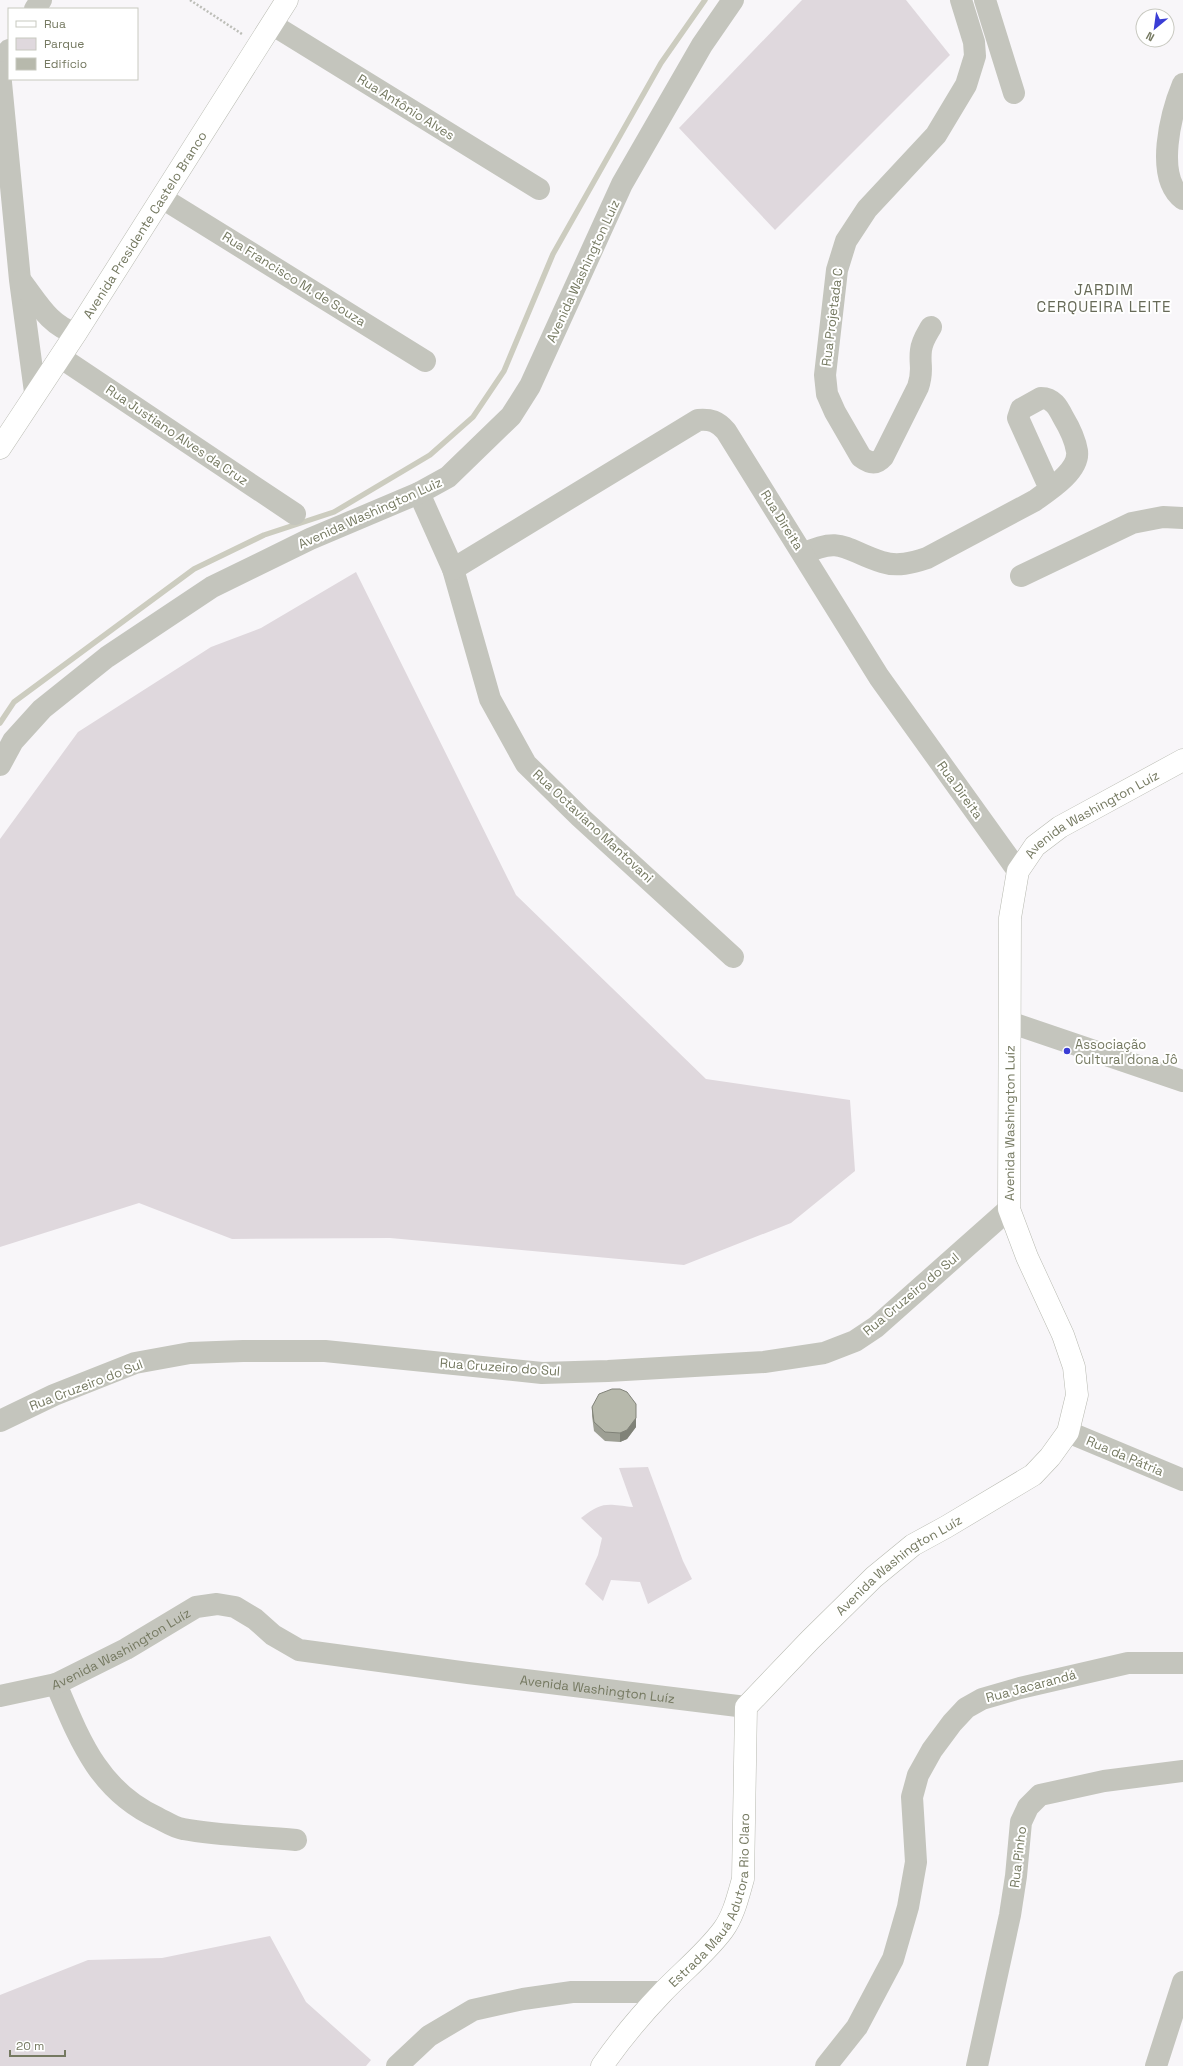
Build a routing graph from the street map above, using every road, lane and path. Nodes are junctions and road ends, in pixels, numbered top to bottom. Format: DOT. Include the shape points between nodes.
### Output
graph roads {
  1 [pos="190,0"];
  2 [pos="287,0"];
  3 [pos="733,0"];
  4 [pos="961,0"];
  5 [pos="985,0"];
  6 [pos="273,25"];
  7 [pos="259,45"];
  8 [pos="8,52"];
  9 [pos="0,64"];
  10 [pos="0,72"];
  11 [pos="1183,84"];
  12 [pos="1014,93"];
  13 [pos="539,189"];
  14 [pos="162,198"];
  15 [pos="1183,199"];
  16 [pos="20,280"];
  17 [pos="932,327"];
  18 [pos="76,333"];
  19 [pos="60,357"];
  20 [pos="425,361"];
  21 [pos="35,392"];
  22 [pos="0,448"];
  23 [pos="1057,483"];
  24 [pos="419,493"];
  25 [pos="295,514"];
  26 [pos="1183,518"];
  27 [pos="803,554"];
  28 [pos="453,569"];
  29 [pos="1021,576"];
  30 [pos="1183,760"];
  31 [pos="0,765"];
  32 [pos="1018,871"];
  33 [pos="733,956"];
  34 [pos="1008,1022"];
  35 [pos="1183,1081"];
  36 [pos="1009,1209"];
  37 [pos="0,1422"];
  38 [pos="1068,1432"];
  39 [pos="1183,1480"];
  40 [pos="1183,1663"];
  41 [pos="56,1684"];
  42 [pos="0,1696"];
  43 [pos="746,1707"];
  44 [pos="1183,1771"];
  45 [pos="296,1840"];
  46 [pos="1183,1982"];
  47 [pos="663,1992"];
  48 [pos="397,2066"];
  49 [pos="602,2066"];
  50 [pos="826,2066"];
  51 [pos="977,2066"];
  52 [pos="1156,2066"];
  1 -- 7 [label="path"];
  2 -- 6 [label="main road, Avenida Presidente Castelo Branco"];
  3 -- 24 [label="street, Avenida Washington Luiz" via="702,44 622,184 530,386 511,416 448,478"];
  4 -- 17 [label="street, Rua Projetada C" via="974,42 975,56 966,86 936,135 867,209 846,241 836,270 825,375 827,394 834,412 866,461 876,462 883,457 918,387 922,377 920,350"];
  5 -- 12 [label="street"];
  6 -- 7 [label="main road, Avenida Presidente Castelo Branco"];
  6 -- 13 [label="street, Rua Antônio Alves"];
  7 -- 14 [label="main road, Avenida Presidente Castelo Branco"];
  8 -- 9 [label="street"];
  10 -- 16 [label="street"];
  11 -- 15 [label="street" via="1172,118 1168,172 1172,185"];
  14 -- 18 [label="main road, Avenida Presidente Castelo Branco"];
  14 -- 20 [label="street, Rua Francisco M. de Souza"];
  16 -- 18 [label="street" via="50,318 63,329"];
  16 -- 21 [label="street"];
  18 -- 19 [label="main road, Avenida Presidente Castelo Branco"];
  19 -- 21 [label="main road, Avenida Presidente Castelo Branco"];
  19 -- 25 [label="street, Rua Justiano Alves da Cruz"];
  21 -- 22 [label="main road, Avenida Presidente Castelo Branco"];
  23 -- 23 [label="street" via="1018,418 1021,409 1042,398 1052,400 1059,409 1078,452 1072,467"];
  23 -- 27 [label="street" via="1034,501 998,522 915,562 881,562 844,546 832,544 819,546"];
  24 -- 28 [label="street, Rua Octaviano Mantovani"];
  24 -- 31 [label="street, Avenida Washington Luiz" via="310,539 212,587 107,657 42,709 13,741"];
  26 -- 29 [label="street" via="1163,517 1132,523"];
  27 -- 28 [label="street, Rua Direita" via="726,431 718,422 709,419 698,420"];
  27 -- 32 [label="street, Rua Direita" via="879,677"];
  28 -- 33 [label="street, Rua Octaviano Mantovani" via="490,699 526,764 580,817"];
  30 -- 32 [label="main road, Avenida Washington Luíz" via="1060,827 1035,846"];
  32 -- 34 [label="main road, Avenida Washington Luíz" via="1010,918"];
  34 -- 35 [label="street"];
  34 -- 36 [label="main road, Avenida Washington Luíz"];
  36 -- 37 [label="street, Rua Cruzeiro do Sul" via="876,1327 855,1340 824,1353 764,1362 542,1373 325,1351 190,1353 135,1363 54,1395"];
  36 -- 38 [label="main road, Avenida Washington Luíz" via="1027,1257 1063,1335 1074,1367 1077,1395"];
  38 -- 39 [label="street, Rua da Pátria"];
  38 -- 43 [label="main road, Avenida Washington Luíz" via="1033,1475 913,1545 874,1577"];
  40 -- 50 [label="street, Rua Jacarandá" via="1128,1663 1020,1688 982,1699 966,1708 952,1723 918,1775 912,1797 916,1862 908,1907 893,1959 857,2027"];
  41 -- 42 [label="street, Avenida Washington Luíz"];
  41 -- 43 [label="street, Avenida Washington Luíz" via="126,1649 196,1607 217,1604 236,1607 273,1635 299,1650"];
  41 -- 45 [label="street" via="80,1741 93,1764 141,1810 182,1829"];
  43 -- 47 [label="main road, Estrada Mauá Adutora Rio Claro" via="743,1879 736,1904 724,1929"];
  44 -- 51 [label="street, Rua Pinho" via="1104,1782 1040,1795 1028,1807 1022,1822 1010,1915"];
  46 -- 52 [label="street"];
  47 -- 48 [label="street" via="572,1992 473,2010 429,2036"];
  47 -- 49 [label="main road, Estrada Mauá Adutora Rio Claro" via="628,2029"];
}
